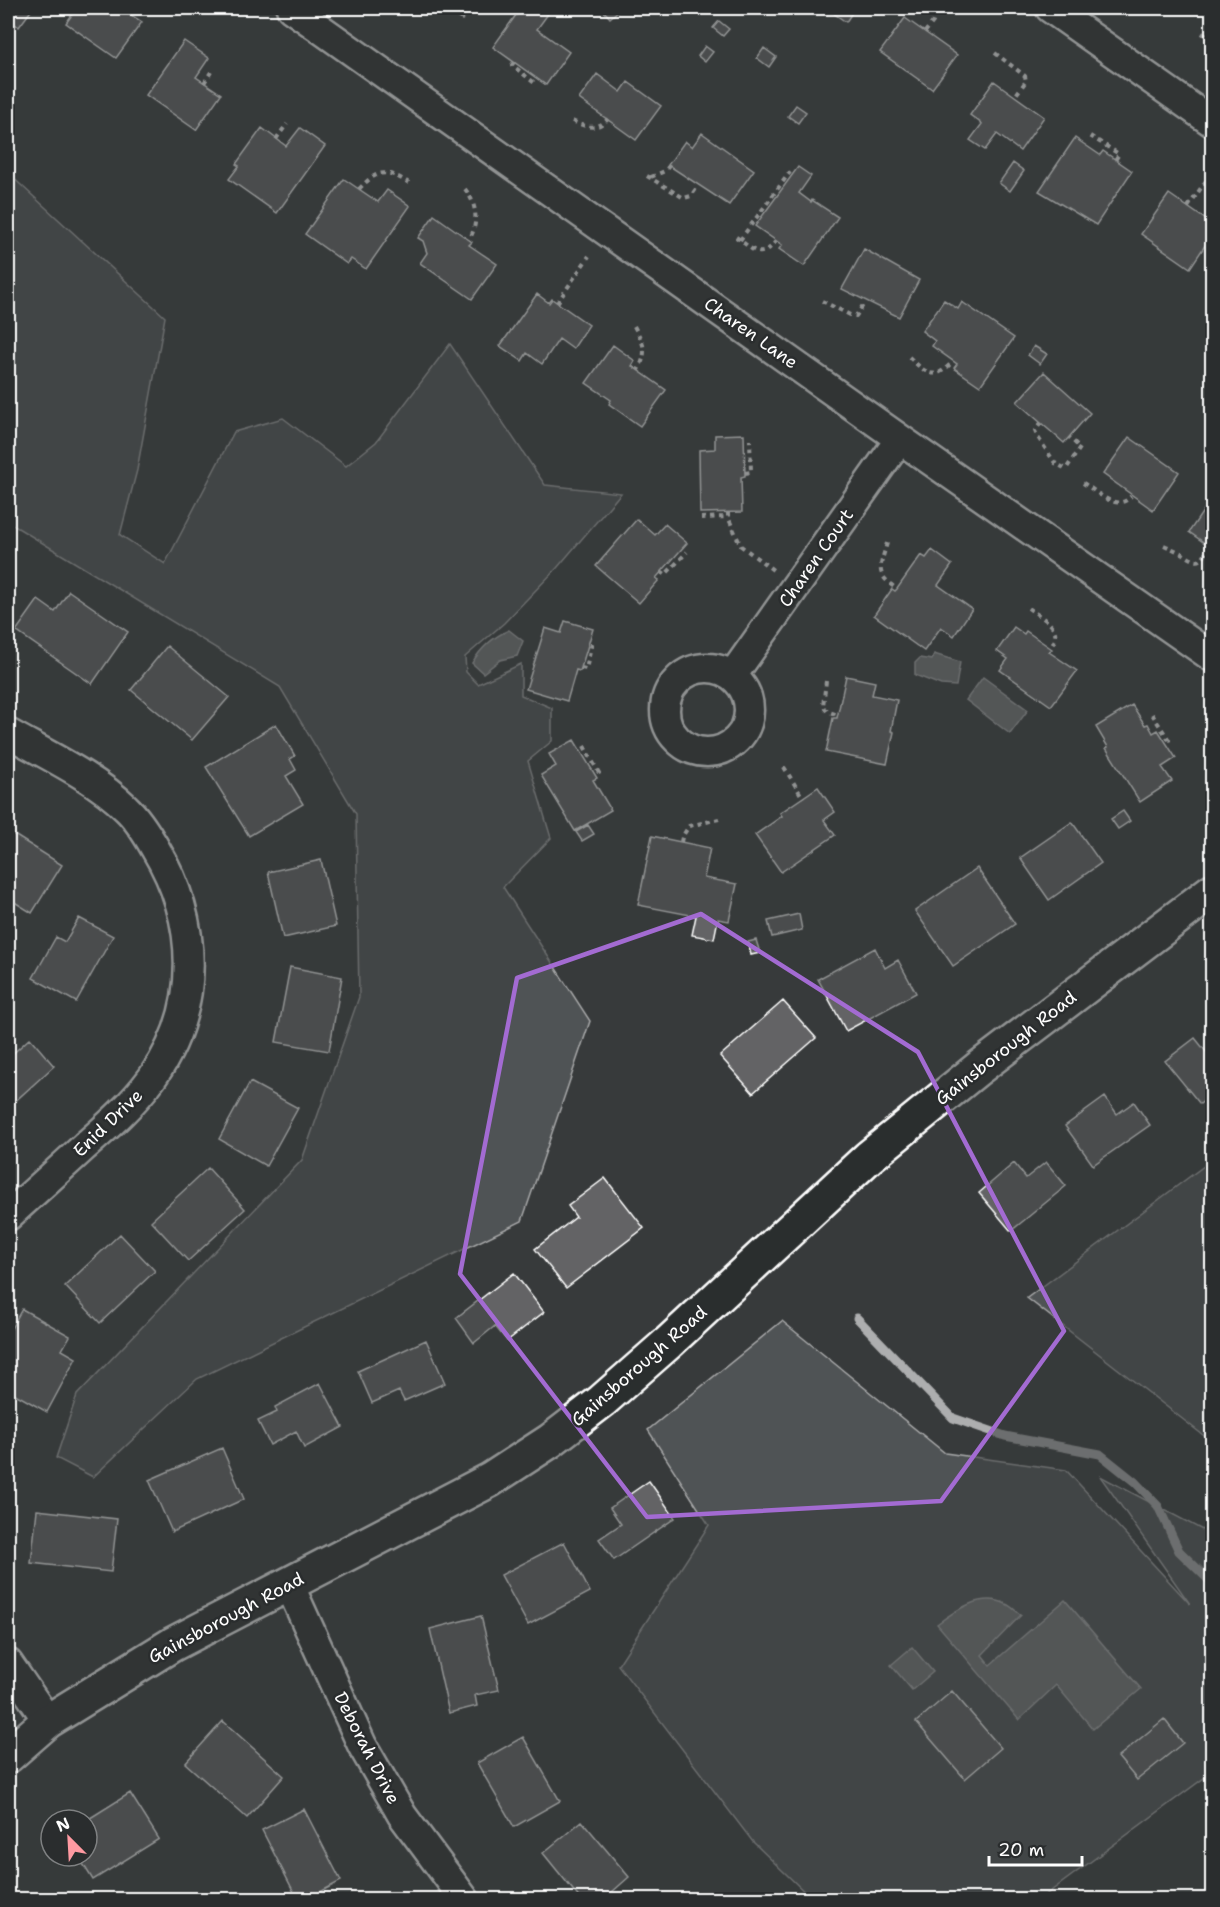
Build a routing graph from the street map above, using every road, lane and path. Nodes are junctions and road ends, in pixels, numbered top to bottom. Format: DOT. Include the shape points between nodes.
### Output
graph roads {
  1 [pos="291,8"];
  2 [pos="930,8"];
  3 [pos="1050,8"];
  4 [pos="925,32"];
  5 [pos="1202,33"];
  6 [pos="1212,40"];
  7 [pos="995,52"];
  8 [pos="514,62"];
  9 [pos="211,72"];
  10 [pos="204,83"];
  11 [pos="537,85"];
  12 [pos="1015,96"];
  13 [pos="608,119"];
  14 [pos="572,121"];
  15 [pos="1212,122"];
  16 [pos="287,124"];
  17 [pos="1090,136"];
  18 [pos="276,139"];
  19 [pos="1115,160"];
  20 [pos="669,166"];
  21 [pos="790,172"];
  22 [pos="1212,172"];
  23 [pos="410,183"];
  24 [pos="698,186"];
  25 [pos="359,189"];
  26 [pos="465,189"];
  27 [pos="1188,207"];
  28 [pos="606,231"];
  29 [pos="469,240"];
  30 [pos="776,241"];
  31 [pos="822,301"];
  32 [pos="866,302"];
  33 [pos="557,303"];
  34 [pos="634,326"];
  35 [pos="909,357"];
  36 [pos="953,361"];
  37 [pos="638,370"];
  38 [pos="1041,423"];
  39 [pos="1069,437"];
  40 [pos="900,439"];
  41 [pos="750,440"];
  42 [pos="745,473"];
  43 [pos="1083,483"];
  44 [pos="1131,496"];
  45 [pos="701,518"];
  46 [pos="887,543"];
  47 [pos="1164,545"];
  48 [pos="1209,546"];
  49 [pos="687,552"];
  50 [pos="661,572"];
  51 [pos="796,586"];
  52 [pos="897,590"];
  53 [pos="1028,608"];
  54 [pos="592,643"];
  55 [pos="1050,648"];
  56 [pos="1212,657"];
  57 [pos="581,668"];
  58 [pos="732,676"];
  59 [pos="826,681"];
  60 [pos="1152,714"];
  61 [pos="838,715"];
  62 [pos="8,733"];
  63 [pos="1165,742"];
  64 [pos="584,746"];
  65 [pos="784,767"];
  66 [pos="595,775"];
  67 [pos="803,798"];
  68 [pos="719,819"];
  69 [pos="681,842"];
  70 [pos="1212,891"];
  71 [pos="8,1216"];
  72 [pos="289,1584"];
  73 [pos="8,1663"];
  74 [pos="48,1721"];
  75 [pos="8,1756"];
  76 [pos="465,1899"];
  1 -- 28 [label="street, Charen Lane"];
  2 -- 4 [label="path" via="935,16"];
  3 -- 15 [label="street"];
  5 -- 6 [label="path"];
  7 -- 12 [label="path" via="1026,76"];
  8 -- 11 [label="path" via="512,65"];
  9 -- 10 [label="path"];
  13 -- 14 [label="path" via="602,125 586,128"];
  16 -- 18 [label="path"];
  17 -- 19 [label="path" via="1119,154"];
  20 -- 24 [label="path" via="648,176 684,198 691,196"];
  21 -- 30 [label="path" via="738,238 762,253"];
  22 -- 27 [label="path"];
  23 -- 25 [label="path" via="394,173 382,172"];
  26 -- 29 [label="path" via="471,196 476,218"];
  28 -- 33 [label="path"];
  28 -- 40 [label="street, Charen Lane"];
  31 -- 32 [label="path" via="856,316"];
  34 -- 37 [label="path" via="645,353"];
  35 -- 36 [label="path" via="930,373 939,374"];
  38 -- 39 [label="path" via="1035,431 1037,436 1056,463 1066,469 1080,448"];
  40 -- 51 [label="street, Charen Court"];
  40 -- 56 [label="street, Charen Lane"];
  41 -- 42 [label="path" via="751,472"];
  43 -- 44 [label="path" via="1114,503 1126,502"];
  45 -- 51 [label="path" via="728,515 741,546"];
  46 -- 52 [label="path" via="881,575"];
  47 -- 48 [label="path" via="1191,561 1202,558"];
  49 -- 50 [label="path" via="664,575"];
  51 -- 58 [label="street, Charen Court"];
  53 -- 55 [label="path" via="1054,628 1057,635"];
  54 -- 57 [label="path" via="586,669"];
  59 -- 61 [label="path" via="823,706"];
  60 -- 63 [label="path" via="1169,740"];
  62 -- 71 [label="street, Enid Drive" via="95,784 126,808 172,879 190,953 186,1006 167,1055 152,1078 135,1100"];
  64 -- 66 [label="path" via="599,773"];
  65 -- 67 [label="path"];
  68 -- 69 [label="path" via="689,826"];
  70 -- 72 [label="street, Gainsborough Road" via="980,1067 869,1157 643,1365 550,1441 490,1480"];
  72 -- 74 [label="street, Gainsborough Road" via="172,1644"];
  72 -- 76 [label="street, Deborah Drive" via="362,1745 402,1815"];
  73 -- 74 [label="street"];
  74 -- 75 [label="street, Gainsborough Road"];
}
